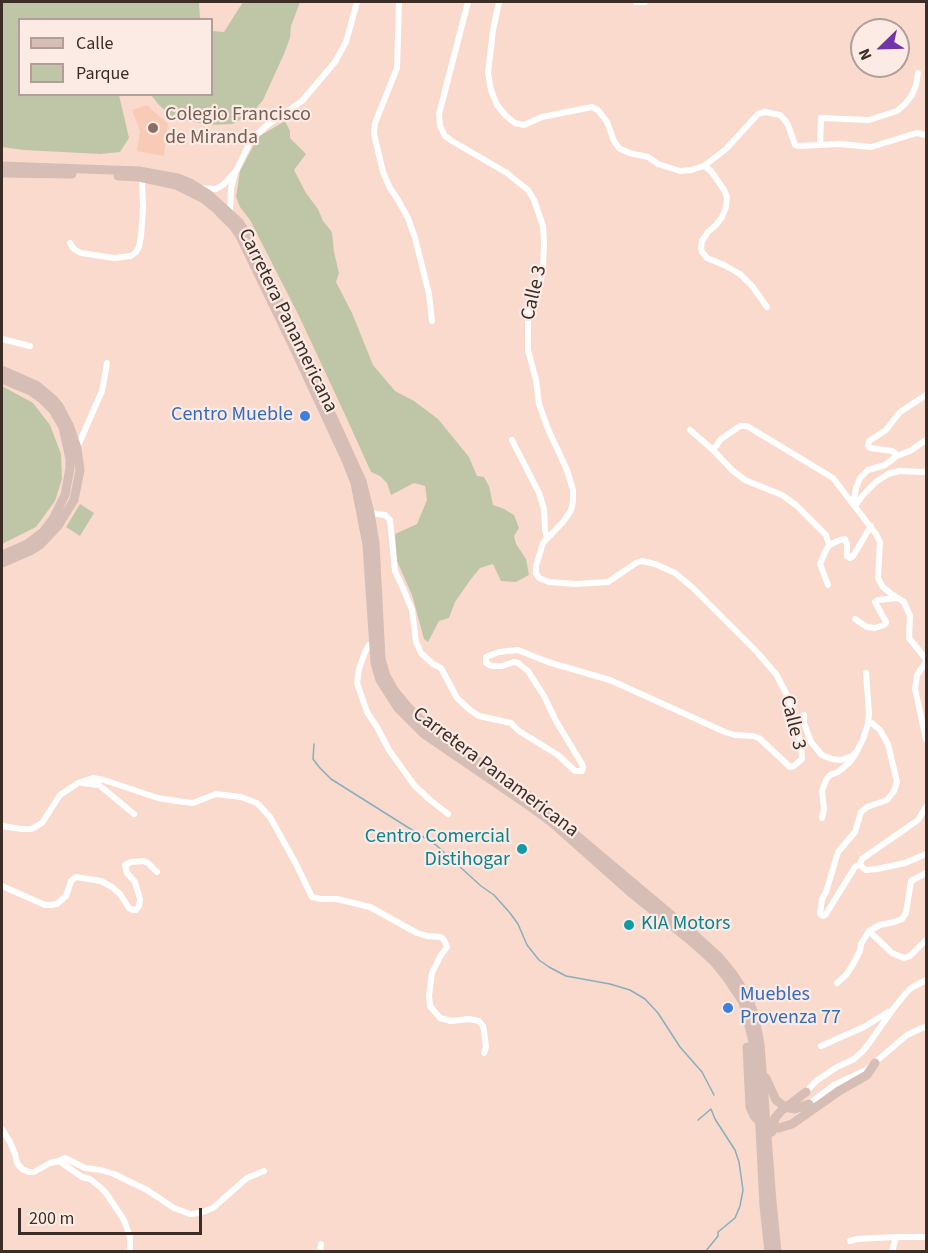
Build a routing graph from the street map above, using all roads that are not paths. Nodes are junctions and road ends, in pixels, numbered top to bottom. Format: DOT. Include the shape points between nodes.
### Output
graph roads {
  1 [pos="357,2"];
  2 [pos="399,2"];
  3 [pos="468,2"];
  4 [pos="501,2"];
  5 [pos="636,2"];
  6 [pos="645,2"];
  7 [pos="918,74"];
  8 [pos="927,135"];
  9 [pos="820,144"];
  10 [pos="2,166"];
  11 [pos="704,166"];
  12 [pos="2,173"];
  13 [pos="235,173"];
  14 [pos="142,178"];
  15 [pos="199,188"];
  16 [pos="230,213"];
  17 [pos="70,243"];
  18 [pos="767,307"];
  19 [pos="432,321"];
  20 [pos="2,339"];
  21 [pos="30,346"];
  22 [pos="107,363"];
  23 [pos="2,370"];
  24 [pos="2,379"];
  25 [pos="927,395"];
  26 [pos="690,430"];
  27 [pos="512,440"];
  28 [pos="927,440"];
  29 [pos="77,448"];
  30 [pos="713,450"];
  31 [pos="897,456"];
  32 [pos="927,471"];
  33 [pos="856,506"];
  34 [pos="370,513"];
  35 [pos="871,526"];
  36 [pos="547,538"];
  37 [pos="829,545"];
  38 [pos="2,555"];
  39 [pos="2,562"];
  40 [pos="828,585"];
  41 [pos="898,598"];
  42 [pos="855,619"];
  43 [pos="374,642"];
  44 [pos="927,660"];
  45 [pos="866,673"];
  46 [pos="804,715"];
  47 [pos="868,724"];
  48 [pos="927,739"];
  49 [pos="857,751"];
  50 [pos="78,783"];
  51 [pos="927,807"];
  52 [pos="134,814"];
  53 [pos="448,814"];
  54 [pos="822,818"];
  55 [pos="2,826"];
  56 [pos="927,854"];
  57 [pos="860,864"];
  58 [pos="157,872"];
  59 [pos="927,873"];
  60 [pos="2,886"];
  61 [pos="869,931"];
  62 [pos="927,940"];
  63 [pos="927,980"];
  64 [pos="837,983"];
  65 [pos="742,1002"];
  66 [pos="894,1008"];
  67 [pos="927,1027"];
  68 [pos="821,1046"];
  69 [pos="484,1053"];
  70 [pos="761,1058"];
  71 [pos="875,1063"];
  72 [pos="806,1092"];
  73 [pos="776,1100"];
  74 [pos="809,1104"];
  75 [pos="785,1107"];
  76 [pos="2,1130"];
  77 [pos="772,1132"];
  78 [pos="767,1146"];
  79 [pos="60,1161"];
  80 [pos="264,1171"];
  81 [pos="896,1237"];
  82 [pos="927,1237"];
  83 [pos="850,1242"];
  84 [pos="130,1251"];
  85 [pos="769,1251"];
  86 [pos="777,1251"];
  87 [pos="892,1251"];
  1 -- 13 [label="street" via="346,42 335,62 302,101 251,140"];
  2 -- 19 [label="street" via="397,68 374,134 383,172 416,238"];
  3 -- 36 [label="street, Calle 3" via="439,114 446,136 507,172 528,190 543,225 543,267 528,312 528,350 539,404 573,490 570,512"];
  4 -- 11 [label="street" via="488,73 497,105 506,116 524,125 542,117 592,107 607,122 614,141 624,151 680,171"];
  5 -- 6 [label="street"];
  7 -- 9 [label="street" via="912,94 897,111 869,120 821,118"];
  8 -- 9 [label="street" via="916,133 871,147"];
  9 -- 11 [label="street" via="795,145 784,119 765,112 758,114 726,149"];
  10 -- 15 [label="main road, Carretera Panamericana" via="140,171 178,178"];
  11 -- 18 [label="street" via="727,197 722,217 702,241 702,252 740,274"];
  12 -- 14 [label="main road, Carretera Panamericana"];
  13 -- 15 [label="street" via="216,189"];
  13 -- 16 [label="street"];
  14 -- 17 [label="street" via="141,236 136,252 114,258 81,253"];
  14 -- 43 [label="main road, Carretera Panamericana" via="176,185 204,199 233,226 245,246 355,483 368,545"];
  15 -- 16 [label="main road, Carretera Panamericana"];
  16 -- 34 [label="main road, Carretera Panamericana" via="246,233 304,353 362,481"];
  20 -- 21 [label="street"];
  22 -- 29 [label="street" via="102,391"];
  23 -- 29 [label="main road" via="36,385 53,399"];
  24 -- 38 [label="main road" via="31,392 53,410 63,427 70,459 65,495 53,519 27,544"];
  25 -- 31 [label="street" via="900,412 886,430 869,441 870,448 892,451"];
  26 -- 30 [label="street"];
  27 -- 36 [label="street" via="539,493"];
  28 -- 31 [label="street"];
  29 -- 39 [label="main road" via="78,483 66,514 40,545"];
  30 -- 33 [label="street" via="728,434 747,426 833,478"];
  30 -- 37 [label="street" via="745,480 796,505 826,535"];
  31 -- 33 [label="street" via="860,478"];
  32 -- 33 [label="street" via="888,474"];
  33 -- 35 [label="street"];
  34 -- 36 [label="street, Calle 3" via="385,515 390,520 395,571 412,610 421,653 441,668 457,698 479,716 511,723 575,771 582,771 582,764 528,671 514,662 497,666 486,663 490,654 518,650 610,680 725,732 759,738 790,766 799,763 801,747 796,722 776,674 692,587 675,573 642,561 608,582 549,582 536,573"];
  34 -- 70 [label="main road, Carretera Panamericana" via="381,659 394,690 428,727 555,816 718,956 754,1012"];
  35 -- 37 [label="street" via="850,558 845,539"];
  35 -- 41 [label="street" via="880,542 878,578"];
  37 -- 40 [label="street" via="820,564"];
  41 -- 42 [label="street" via="875,602 886,621 884,625 867,627"];
  41 -- 44 [label="street" via="910,616 909,639"];
  43 -- 53 [label="street" via="365,652 357,683 367,712 414,785"];
  43 -- 65 [label="main road, Carretera Panamericana" via="380,680 393,702 423,734 550,821 714,962"];
  44 -- 48 [label="street" via="917,675 915,689"];
  45 -- 47 [label="street"];
  46 -- 49 [label="street" via="811,742 822,755 841,760"];
  47 -- 49 [label="street"];
  47 -- 57 [label="street" via="880,730 888,744 897,782 887,800 861,812 855,832 838,852 820,914 826,914"];
  49 -- 54 [label="street" via="850,762 826,780"];
  50 -- 52 [label="street" via="99,785"];
  50 -- 55 [label="street" via="60,795 42,823 32,829"];
  50 -- 69 [label="street" via="93,778 158,798 193,803 216,794 257,803 270,817 312,897 370,907 417,933 444,940 447,947 432,973 430,1006 440,1018 479,1021 484,1031"];
  51 -- 57 [label="street" via="918,820"];
  56 -- 57 [label="street" via="877,869 866,870"];
  58 -- 60 [label="street" via="144,861 125,865 140,898 136,910 101,881 73,878 66,896 51,905"];
  59 -- 61 [label="street" via="911,880 902,919"];
  61 -- 62 [label="street" via="892,953 904,958"];
  61 -- 64 [label="street" via="852,966"];
  63 -- 66 [label="street" via="911,988"];
  65 -- 71 [label="main road" via="750,1107 762,1124 779,1128 792,1124 867,1075"];
  65 -- 85 [label="main road, Carretera Panamericana" via="753,1042"];
  66 -- 68 [label="street" via="864,1027"];
  66 -- 72 [label="street" via="854,1059 816,1081"];
  67 -- 71 [label="street" via="907,1035"];
  70 -- 73 [label="main road"];
  70 -- 78 [label="main road, Carretera Panamericana"];
  71 -- 74 [label="street"];
  72 -- 73 [label="main road"];
  72 -- 75 [label="main road"];
  73 -- 75 [label="main road"];
  74 -- 75 [label="main road" via="795,1109"];
  74 -- 77 [label="main road"];
  75 -- 77 [label="main road" via="775,1118"];
  76 -- 79 [label="street" via="17,1163 29,1172"];
  77 -- 78 [label="main road"];
  78 -- 86 [label="main road, Carretera Panamericana"];
  79 -- 80 [label="street" via="65,1158 85,1168 114,1174 190,1214 213,1208 247,1178"];
  79 -- 84 [label="street" via="106,1193 124,1220"];
  81 -- 82 [label="street"];
  81 -- 83 [label="street"];
  81 -- 87 [label="street"];
}
